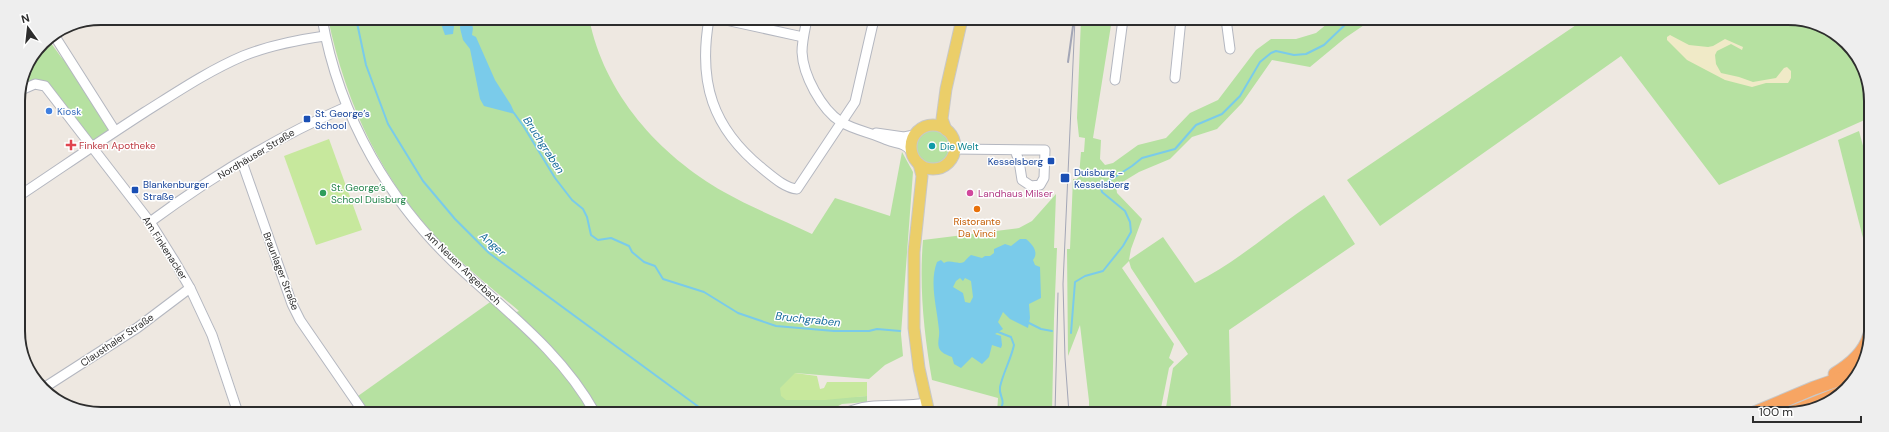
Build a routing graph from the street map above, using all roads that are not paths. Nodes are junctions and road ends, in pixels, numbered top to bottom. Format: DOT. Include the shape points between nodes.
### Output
graph roads {
  1 [pos="323,25"];
  2 [pos="708,25"];
  3 [pos="748,25"];
  4 [pos="806,25"];
  5 [pos="873,25"];
  6 [pos="961,25"];
  7 [pos="1122,25"];
  8 [pos="1180,25"];
  9 [pos="1227,25"];
  10 [pos="325,36"];
  11 [pos="803,37"];
  12 [pos="57,40"];
  13 [pos="1230,49"];
  14 [pos="1175,78"];
  15 [pos="1115,80"];
  16 [pos="27,88"];
  17 [pos="946,89"];
  18 [pos="346,107"];
  19 [pos="841,122"];
  20 [pos="928,126"];
  21 [pos="946,130"];
  22 [pos="116,131"];
  23 [pos="874,133"];
  24 [pos="914,135"];
  25 [pos="91,147"];
  26 [pos="954,149"];
  27 [pos="1015,150"];
  28 [pos="911,151"];
  29 [pos="242,162"];
  30 [pos="919,164"];
  31 [pos="936,169"];
  32 [pos="25,192"];
  33 [pos="920,209"];
  34 [pos="150,222"];
  35 [pos="190,288"];
  36 [pos="1861,352"];
  37 [pos="1849,376"];
  38 [pos="48,385"];
  39 [pos="1814,388"];
  40 [pos="236,407"];
  41 [pos="360,407"];
  42 [pos="591,407"];
  43 [pos="875,407"];
  44 [pos="923,407"];
  45 [pos="928,407"];
  46 [pos="1769,407"];
  1 -- 10 [label="street, Am Neuen Angerbach"];
  2 -- 19 [label="street" via="705,42 706,74 718,115 733,140 748,157 770,174 797,189"];
  3 -- 11 [label="street"];
  4 -- 11 [label="street"];
  5 -- 19 [label="street" via="855,102"];
  6 -- 17 [label="main road"];
  7 -- 15 [label="street"];
  8 -- 14 [label="street"];
  9 -- 13 [label="street"];
  10 -- 18 [label="street, Am Neuen Angerbach"];
  10 -- 22 [label="street" via="279,44 227,63"];
  11 -- 19 [label="street" via="802,52 806,72 813,88 823,104"];
  12 -- 22 [label="street"];
  16 -- 25 [label="street, Am Finkenacker" via="35,84 45,86"];
  17 -- 20 [label="main road" via="935,117"];
  17 -- 21 [label="main road" via="942,119"];
  18 -- 29 [label="street, Nordhäuser Straße" via="285,136"];
  18 -- 42 [label="street, Am Neuen Angerbach" via="379,171 413,219 440,250 548,349 573,378"];
  19 -- 23 [label="street"];
  20 -- 21 [label="main road" via="937,125"];
  20 -- 24 [label="main road"];
  21 -- 26 [label="main road" via="953,138"];
  22 -- 25 [label="street"];
  23 -- 24 [label="street" via="904,137"];
  23 -- 28 [label="street" via="889,141 903,144"];
  24 -- 28 [label="main road"];
  25 -- 32 [label="street"];
  25 -- 34 [label="street, Am Finkenacker"];
  26 -- 27 [label="street"];
  26 -- 31 [label="main road" via="949,162"];
  27 -- 27 [label="street" via="1022,180 1031,186 1040,185 1044,178 1045,150"];
  28 -- 30 [label="main road"];
  29 -- 34 [label="street, Nordhäuser Straße"];
  29 -- 41 [label="street, Braunlager Straße" via="292,304 300,320"];
  30 -- 31 [label="main road"];
  30 -- 33 [label="main road" via="922,176"];
  31 -- 33 [label="main road" via="929,178"];
  33 -- 45 [label="main road" via="914,252 914,328"];
  34 -- 35 [label="street, Am Finkenacker"];
  35 -- 38 [label="street, Clausthaler Straße" via="137,328"];
  35 -- 40 [label="street, Am Finkenacker" via="212,335"];
  36 -- 39 [label="highway" via="1850,365"];
  37 -- 39 [label="highway"];
  39 -- 46 [label="highway"];
  43 -- 44 [label="street"];
}
